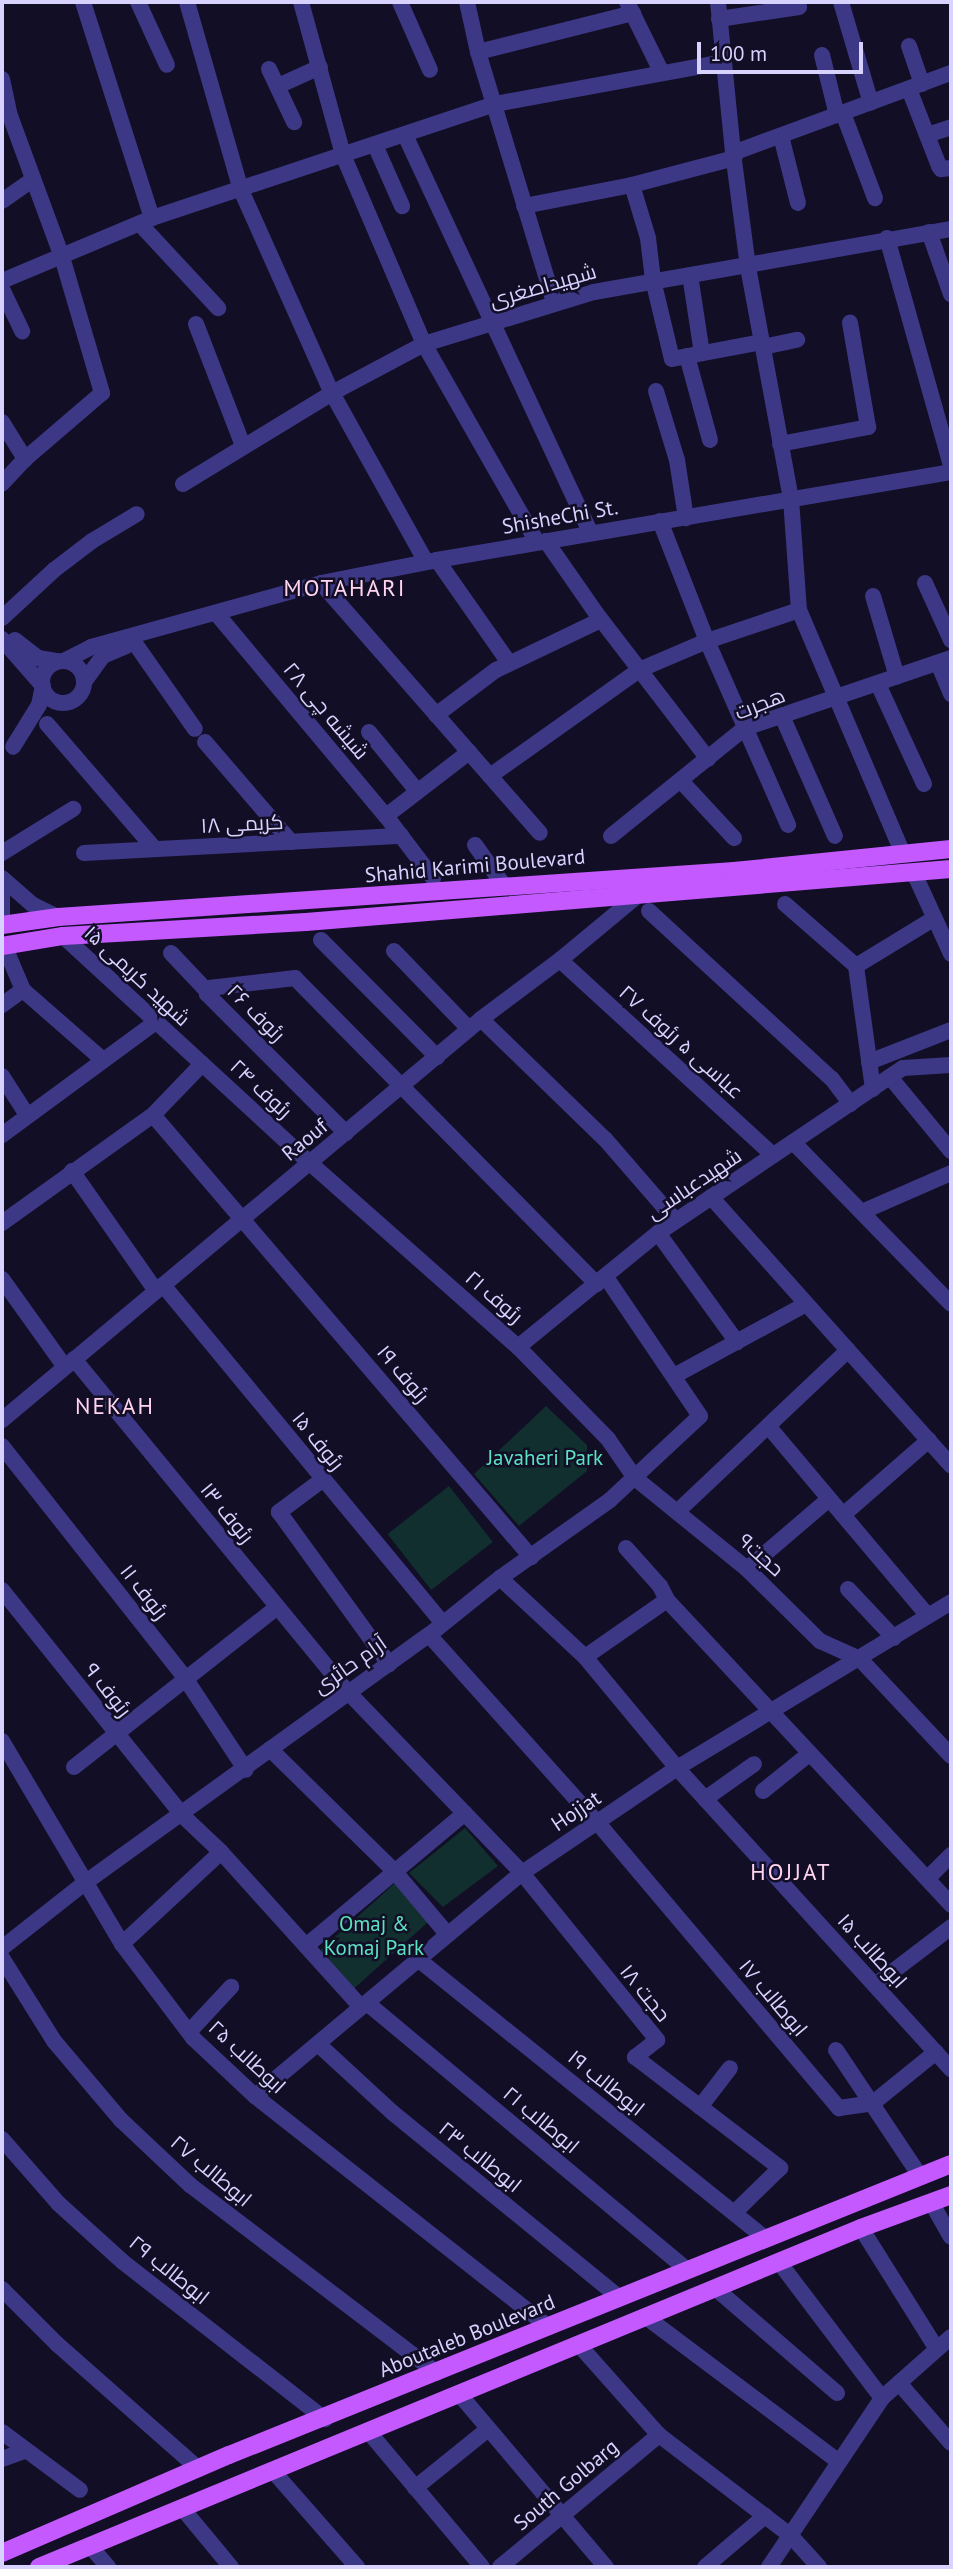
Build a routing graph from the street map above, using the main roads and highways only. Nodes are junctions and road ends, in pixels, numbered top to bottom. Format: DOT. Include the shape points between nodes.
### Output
graph roads {
  1 [pos="951,849"];
  2 [pos="951,869"];
  3 [pos="735,880"];
  4 [pos="2,925"];
  5 [pos="3,945"];
  6 [pos="951,2164"];
  7 [pos="951,2195"];
  8 [pos="829,2213"];
  9 [pos="839,2237"];
  10 [pos="229,2455"];
  11 [pos="239,2485"];
  12 [pos="2,2553"];
  13 [pos="39,2567"];
  1 -- 3 [label="main road, Shahid Karimi Boulevard"];
  2 -- 3 [label="main road, Shahid Karimi Boulevard"];
  3 -- 4 [label="main road, Shahid Karimi Boulevard" via="505,887 58,917"];
  3 -- 5 [label="main road, Shahid Karimi Boulevard" via="643,903 63,936"];
  6 -- 8 [label="main road, Aboutaleb Boulevard"];
  7 -- 9 [label="main road"];
  8 -- 9 [label="main road"];
  8 -- 10 [label="main road, Aboutaleb Boulevard"];
  9 -- 11 [label="main road"];
  10 -- 11 [label="main road" via="229,2473"];
  10 -- 12 [label="main road, Aboutaleb Boulevard"];
  11 -- 13 [label="main road"];
}
